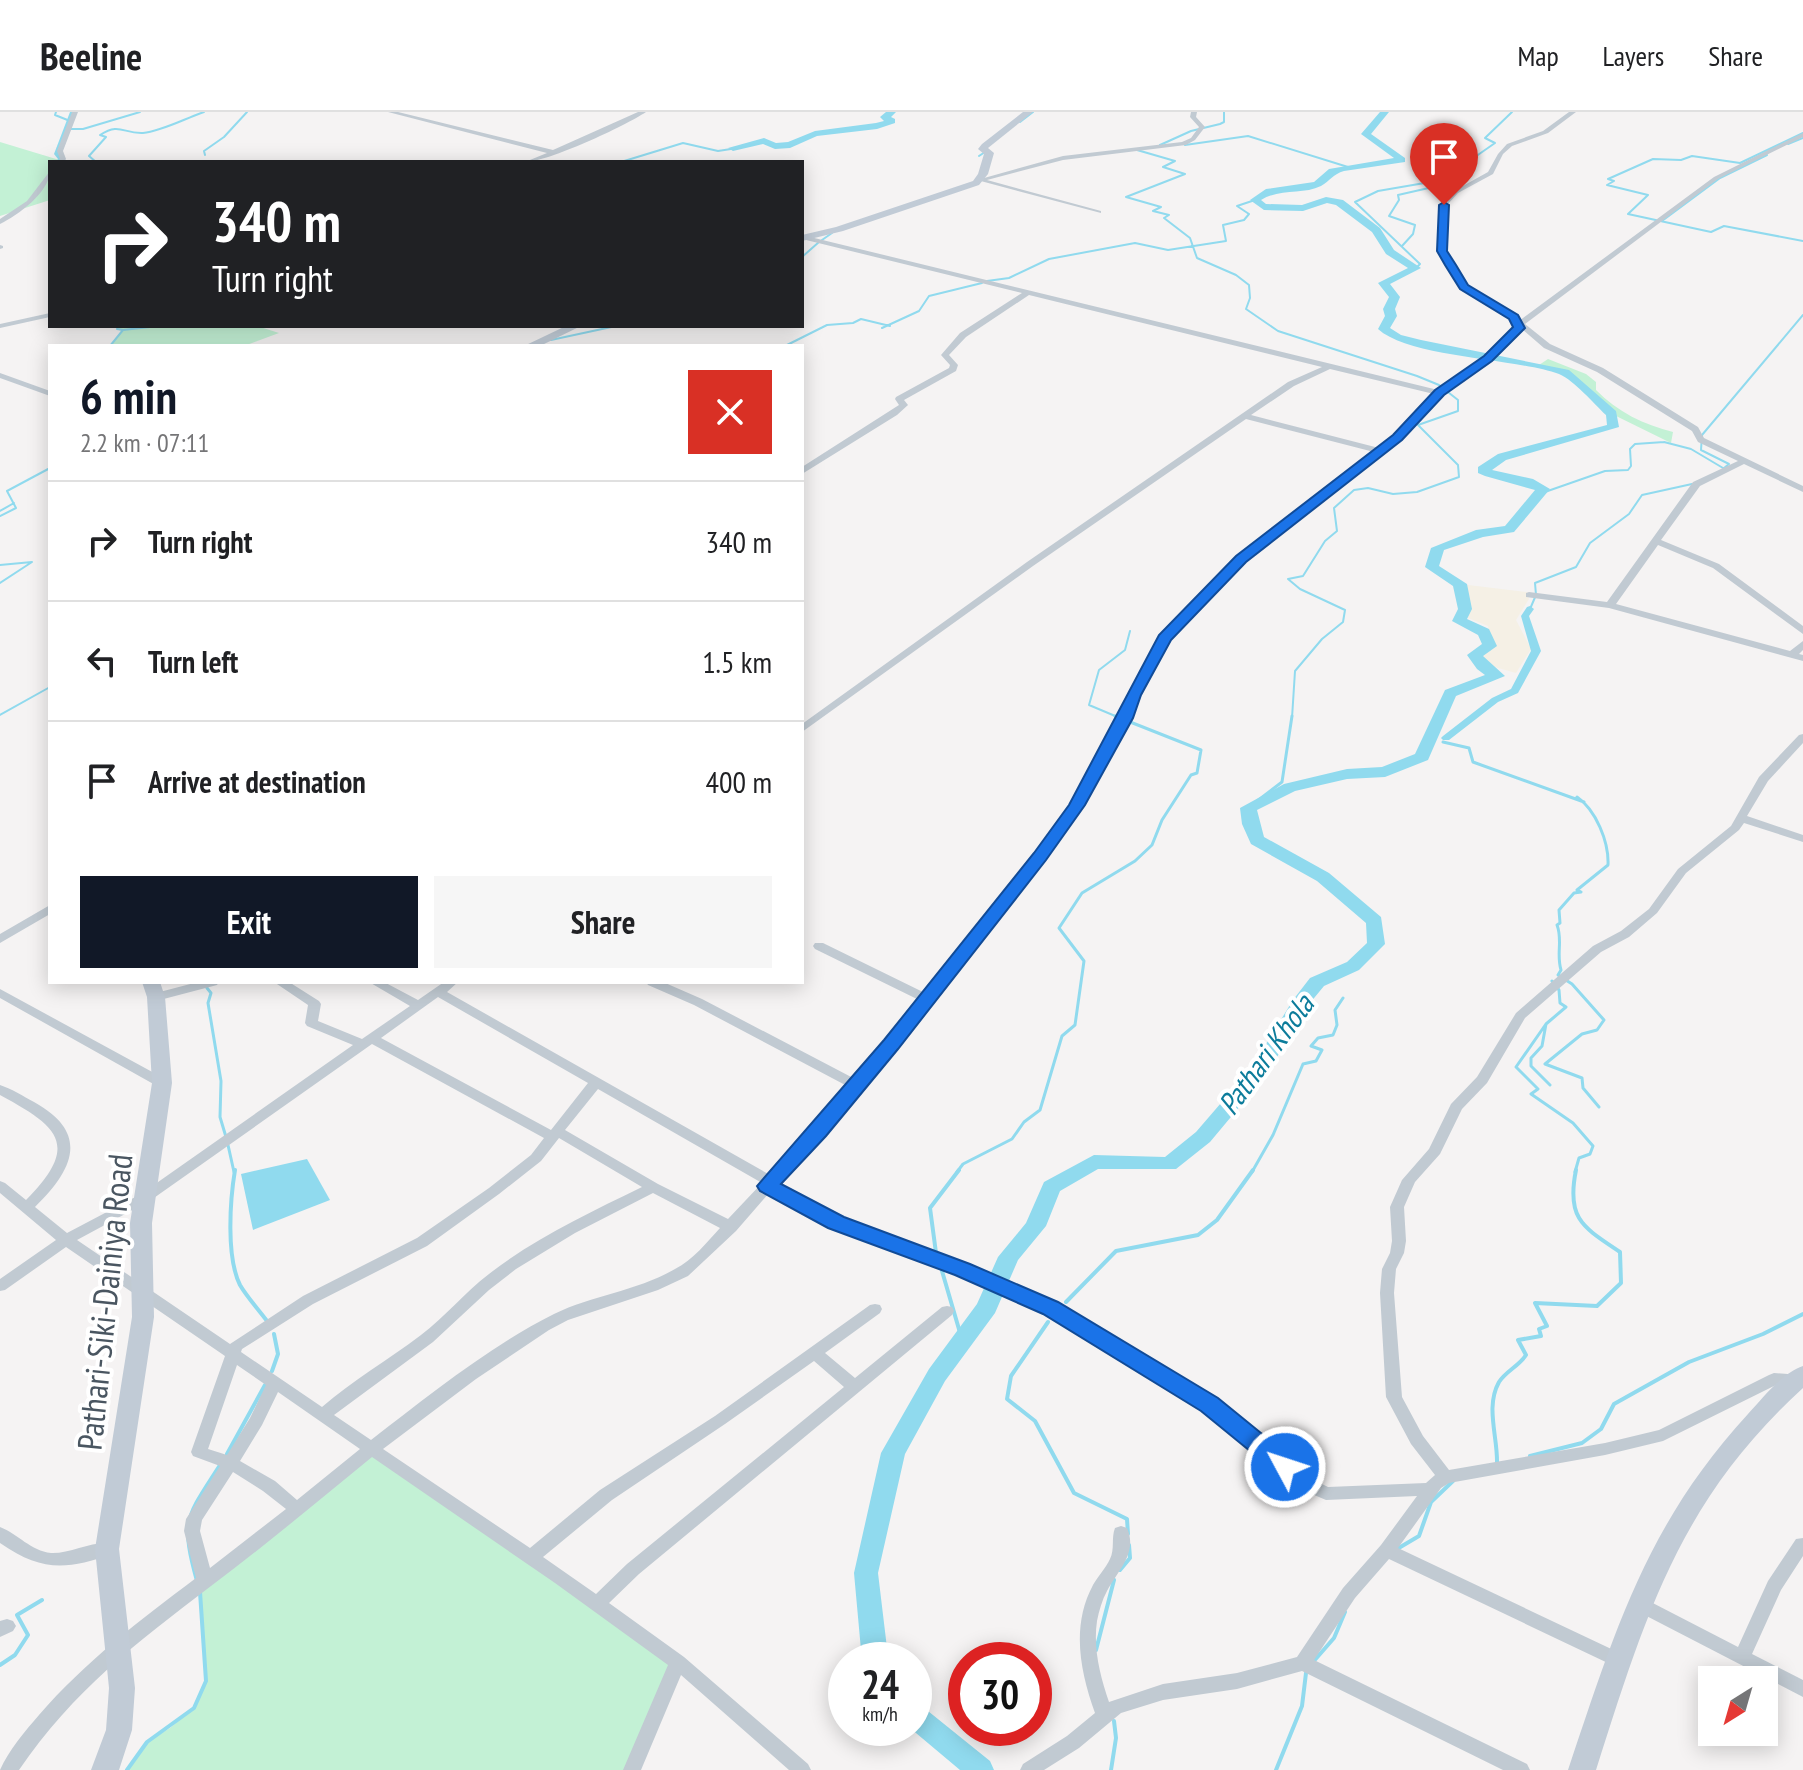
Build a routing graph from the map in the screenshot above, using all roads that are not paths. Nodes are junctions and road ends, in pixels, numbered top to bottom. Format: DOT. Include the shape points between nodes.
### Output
graph roads {
  1 [pos="75,112"];
  2 [pos="391,112"];
  3 [pos="643,112"];
  4 [pos="1029,112"];
  5 [pos="1194,112"];
  6 [pos="1573,112"];
  7 [pos="1803,135"];
  8 [pos="552,152"];
  9 [pos="62,160"];
  10 [pos="533,160"];
  11 [pos="48,176"];
  12 [pos="980,180"];
  13 [pos="1099,212"];
  14 [pos="0,222"];
  15 [pos="804,238"];
  16 [pos="804,238"];
  17 [pos="1028,292"];
  18 [pos="48,315"];
  19 [pos="1520,324"];
  20 [pos="0,326"];
  21 [pos="570,328"];
  22 [pos="534,344"];
  23 [pos="1329,365"];
  24 [pos="0,375"];
  25 [pos="48,393"];
  26 [pos="1439,393"];
  27 [pos="1245,416"];
  28 [pos="1380,451"];
  29 [pos="1744,461"];
  30 [pos="804,470"];
  31 [pos="1803,489"];
  32 [pos="1656,541"];
  33 [pos="1529,595"];
  34 [pos="1610,605"];
  35 [pos="1803,631"];
  36 [pos="1803,644"];
  37 [pos="1798,657"];
  38 [pos="804,728"];
  39 [pos="1803,737"];
  40 [pos="1741,818"];
  41 [pos="1803,839"];
  42 [pos="48,910"];
  43 [pos="0,939"];
  44 [pos="819,946"];
  45 [pos="196,984"];
  46 [pos="283,984"];
  47 [pos="379,984"];
  48 [pos="449,984"];
  49 [pos="656,984"];
  50 [pos="154,989"];
  51 [pos="438,992"];
  52 [pos="0,993"];
  53 [pos="928,999"];
  54 [pos="419,1006"];
  55 [pos="368,1042"];
  56 [pos="162,1083"];
  57 [pos="595,1083"];
  58 [pos="856,1085"];
  59 [pos="0,1089"];
  60 [pos="555,1134"];
  61 [pos="769,1184"];
  62 [pos="0,1186"];
  63 [pos="653,1187"];
  64 [pos="146,1197"];
  65 [pos="27,1207"];
  66 [pos="731,1227"];
  67 [pos="66,1240"];
  68 [pos="0,1286"];
  69 [pos="142,1292"];
  70 [pos="875,1309"];
  71 [pos="947,1311"];
  72 [pos="814,1352"];
  73 [pos="232,1354"];
  74 [pos="1801,1377"];
  75 [pos="275,1382"];
  76 [pos="855,1387"];
  77 [pos="324,1414"];
  78 [pos="371,1448"];
  79 [pos="231,1463"];
  80 [pos="1445,1477"];
  81 [pos="1431,1489"];
  82 [pos="297,1509"];
  83 [pos="1121,1533"];
  84 [pos="0,1534"];
  85 [pos="1803,1544"];
  86 [pos="107,1549"];
  87 [pos="1387,1550"];
  88 [pos="531,1557"];
  89 [pos="205,1582"];
  90 [pos="596,1604"];
  91 [pos="1639,1604"];
  92 [pos="119,1645"];
  93 [pos="1743,1656"];
  94 [pos="1618,1660"];
  95 [pos="678,1662"];
  96 [pos="1303,1663"];
  97 [pos="1803,1689"];
  98 [pos="1105,1716"];
  99 [pos="9,1770"];
  100 [pos="105,1770"];
  101 [pos="632,1770"];
  102 [pos="802,1770"];
  103 [pos="1029,1770"];
  104 [pos="1521,1770"];
  105 [pos="1582,1770"];
  1 -- 9 [label="street" via="60,151"];
  2 -- 8 [label="street"];
  3 -- 8 [label="street"];
  4 -- 12 [label="main road" via="985,146 989,153"];
  5 -- 12 [label="street" via="1202,127 1184,144 1063,158"];
  6 -- 19 [label="street" via="1544,133 1506,145 1491,173 1444,205 1442,251 1464,287"];
  7 -- 19 [label="street" via="1716,178"];
  8 -- 10 [label="street"];
  11 -- 14 [label="street" via="29,202"];
  12 -- 13 [label="street"];
  12 -- 15 [label="main road"];
  16 -- 17 [label="street"];
  17 -- 23 [label="street"];
  17 -- 30 [label="street" via="963,335 945,355 953,369 899,399 904,405 894,413"];
  18 -- 20 [label="street"];
  19 -- 26 [label="street" via="1491,355"];
  19 -- 29 [label="street" via="1547,346 1600,370 1695,429 1701,440"];
  21 -- 22 [label="main road"];
  23 -- 26 [label="street"];
  23 -- 27 [label="street"];
  24 -- 25 [label="street"];
  26 -- 28 [label="street"];
  27 -- 28 [label="street"];
  27 -- 38 [label="street"];
  28 -- 53 [label="street" via="1241,559 1164,638 1077,805"];
  29 -- 31 [label="street"];
  29 -- 32 [label="street" via="1696,484"];
  32 -- 34 [label="street"];
  32 -- 35 [label="street" via="1716,566"];
  33 -- 34 [label="street"];
  34 -- 37 [label="street"];
  36 -- 37 [label="street"];
  39 -- 40 [label="street" via="1763,779"];
  40 -- 41 [label="street"];
  40 -- 80 [label="street" via="1682,871 1653,911 1597,949 1520,1016 1482,1080 1456,1107 1435,1151 1409,1180 1397,1207 1399,1241 1387,1293 1394,1397"];
  42 -- 43 [label="street"];
  44 -- 53 [label="street"];
  45 -- 50 [label="street"];
  46 -- 55 [label="street" via="315,1004 311,1023"];
  47 -- 54 [label="street"];
  48 -- 51 [label="street"];
  49 -- 58 [label="street"];
  50 -- 56 [label="main road, Pathari-Siki-Dainiya Road"];
  51 -- 54 [label="street"];
  51 -- 57 [label="street"];
  52 -- 56 [label="street"];
  53 -- 58 [label="street"];
  54 -- 55 [label="street"];
  55 -- 60 [label="street"];
  55 -- 64 [label="street"];
  56 -- 64 [label="main road, Pathari-Siki-Dainiya Road"];
  57 -- 60 [label="street"];
  57 -- 61 [label="street"];
  58 -- 61 [label="street"];
  59 -- 65 [label="street" via="58,1127 63,1142 55,1174"];
  60 -- 63 [label="street"];
  60 -- 73 [label="street" via="515,1176 438,1231 308,1300 242,1341"];
  61 -- 66 [label="street"];
  61 -- 81 [label="street" via="836,1222 1031,1297 1210,1405 1306,1484 1326,1494"];
  62 -- 65 [label="street"];
  63 -- 66 [label="street"];
  63 -- 77 [label="street" via="522,1257 428,1338"];
  64 -- 67 [label="street"];
  64 -- 69 [label="main road, Pathari-Siki-Dainiya Road"];
  65 -- 67 [label="street"];
  66 -- 78 [label="street" via="683,1272 544,1326"];
  67 -- 68 [label="street"];
  67 -- 69 [label="street"];
  69 -- 73 [label="street"];
  69 -- 86 [label="main road, Pathari-Siki-Dainiya Road" via="141,1332"];
  70 -- 72 [label="street"];
  71 -- 76 [label="street"];
  72 -- 76 [label="street"];
  72 -- 88 [label="street" via="606,1495"];
  73 -- 75 [label="street"];
  73 -- 79 [label="street" via="199,1452"];
  74 -- 80 [label="street" via="1774,1379 1663,1435"];
  74 -- 91 [label="main road" via="1716,1467 1658,1560"];
  75 -- 77 [label="street"];
  75 -- 79 [label="street"];
  76 -- 90 [label="street"];
  77 -- 78 [label="street"];
  78 -- 82 [label="street"];
  78 -- 88 [label="street"];
  79 -- 82 [label="street"];
  79 -- 89 [label="street" via="194,1519 192,1531"];
  80 -- 81 [label="street"];
  81 -- 87 [label="street"];
  82 -- 89 [label="street"];
  83 -- 98 [label="street" via="1122,1552 1100,1588 1090,1623 1088,1664"];
  84 -- 86 [label="street" via="42,1560"];
  85 -- 93 [label="street" via="1774,1586"];
  86 -- 92 [label="main road, Pathari-Siki-Dainiya Road"];
  87 -- 94 [label="street"];
  87 -- 96 [label="street" via="1349,1593"];
  88 -- 90 [label="street"];
  89 -- 92 [label="street"];
  90 -- 95 [label="street"];
  91 -- 93 [label="street"];
  91 -- 94 [label="main road"];
  92 -- 99 [label="street" via="78,1681"];
  92 -- 100 [label="main road, Pathari-Siki-Dainiya Road" via="119,1730"];
  93 -- 97 [label="street"];
  94 -- 105 [label="main road"];
  95 -- 101 [label="street"];
  95 -- 102 [label="street"];
  96 -- 98 [label="street" via="1237,1681 1163,1692 1115,1707"];
  96 -- 104 [label="street"];
  98 -- 103 [label="street"];
}
